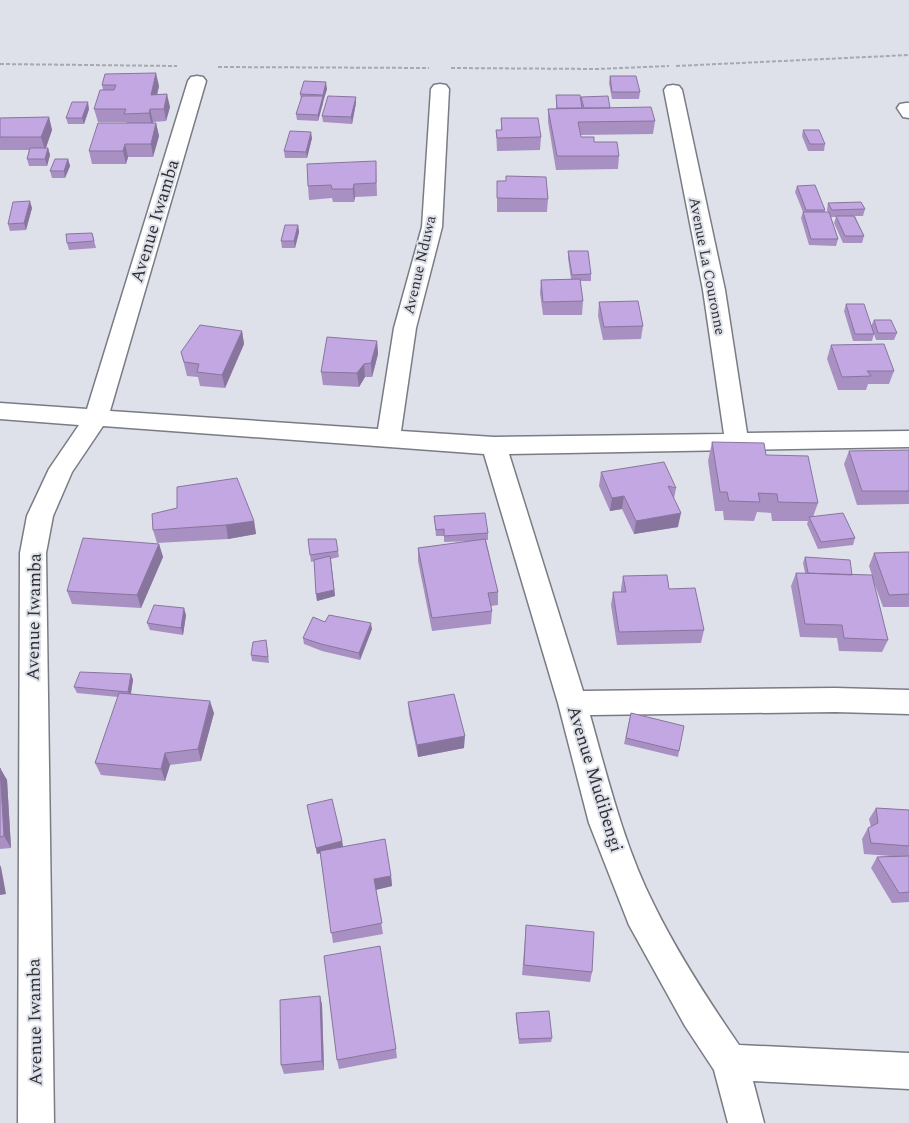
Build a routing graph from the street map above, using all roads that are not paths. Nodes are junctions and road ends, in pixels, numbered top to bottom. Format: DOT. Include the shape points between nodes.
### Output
graph roads {
  1 [pos="195,72"];
  2 [pos="440,89"];
  3 [pos="673,90"];
  4 [pos="0,411"];
  5 [pos="96,418"];
  6 [pos="388,439"];
  7 [pos="909,439"];
  8 [pos="737,443"];
  9 [pos="494,446"];
  10 [pos="909,702"];
  11 [pos="572,703"];
  12 [pos="730,1062"];
  13 [pos="909,1071"];
  14 [pos="36,1123"];
  15 [pos="746,1123"];
  1 -- 5 [label="street, Avenue Iwamba"];
  2 -- 6 [label="street, Avenue Nduwa" via="432,227 406,328"];
  3 -- 8 [label="street, Avenue La Couronne" via="714,290"];
  4 -- 5 [label="street"];
  5 -- 6 [label="street"];
  5 -- 14 [label="street, Avenue Iwamba" via="61,469 40,516 33,553"];
  6 -- 9 [label="street"];
  7 -- 8 [label="street"];
  8 -- 9 [label="street"];
  9 -- 11 [label="street, Avenue Mudibengi"];
  10 -- 11 [label="street"];
  11 -- 12 [label="street, Avenue Mudibengi" via="605,823 641,914 697,1014"];
  12 -- 13 [label="street"];
  12 -- 15 [label="street, Avenue Mudibengi"];
}
